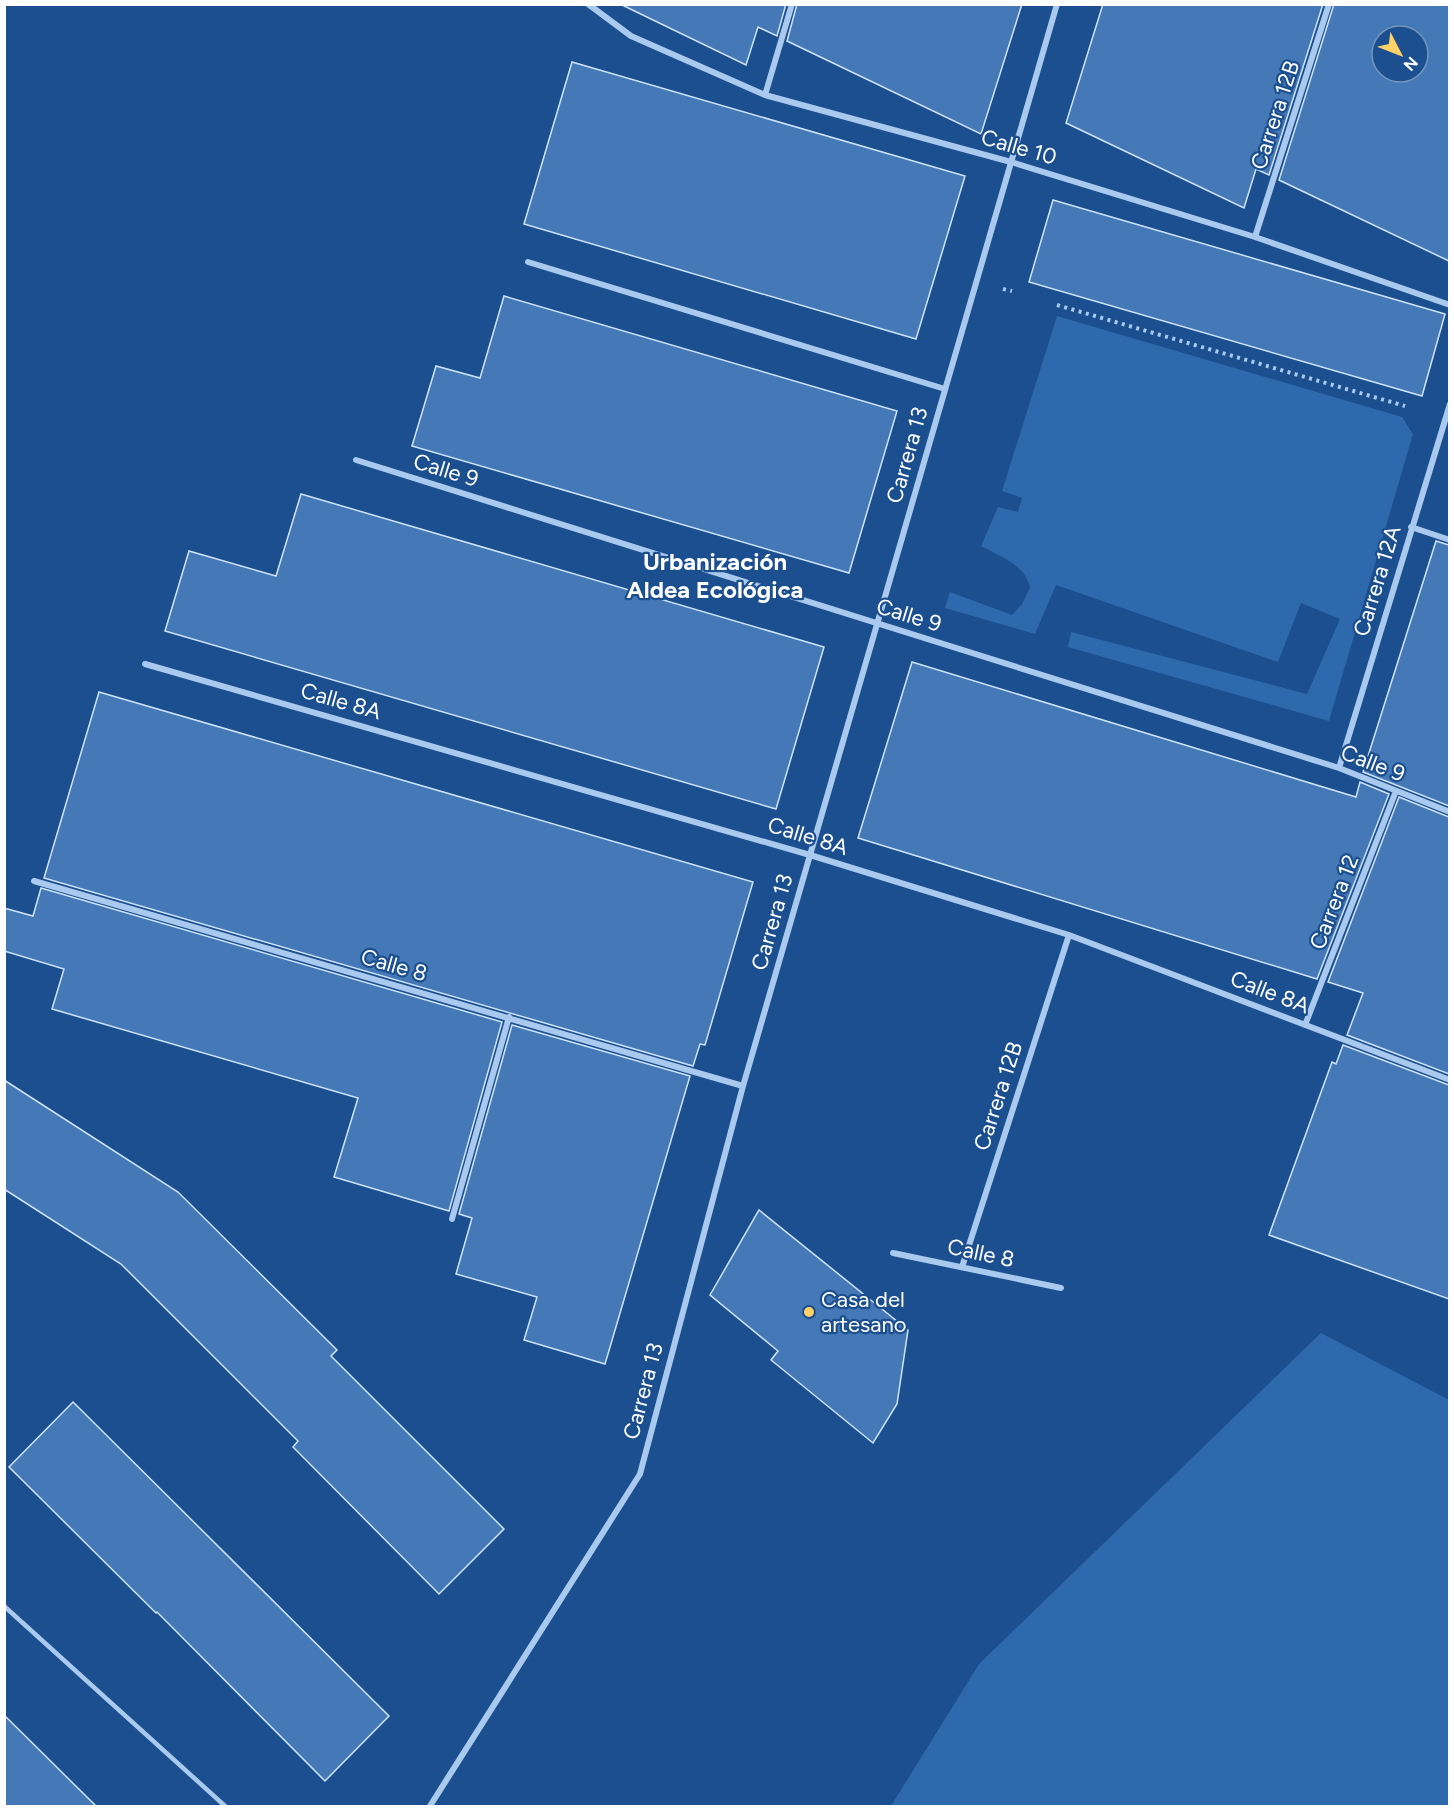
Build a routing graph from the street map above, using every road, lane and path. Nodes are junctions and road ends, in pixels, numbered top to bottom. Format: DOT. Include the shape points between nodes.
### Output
graph roads {
  1 [pos="588,4"];
  2 [pos="792,4"];
  3 [pos="1057,4"];
  4 [pos="1329,4"];
  5 [pos="765,95"];
  6 [pos="1011,162"];
  7 [pos="1255,237"];
  8 [pos="528,262"];
  9 [pos="1057,305"];
  10 [pos="1449,305"];
  11 [pos="945,389"];
  12 [pos="1449,404"];
  13 [pos="1405,406"];
  14 [pos="356,460"];
  15 [pos="1412,527"];
  16 [pos="1449,540"];
  17 [pos="877,624"];
  18 [pos="145,664"];
  19 [pos="1339,768"];
  20 [pos="1396,791"];
  21 [pos="1449,812"];
  22 [pos="810,855"];
  23 [pos="34,881"];
  24 [pos="1069,935"];
  25 [pos="509,1017"];
  26 [pos="1305,1025"];
  27 [pos="1449,1080"];
  28 [pos="743,1086"];
  29 [pos="452,1219"];
  30 [pos="893,1253"];
  31 [pos="962,1267"];
  32 [pos="1061,1288"];
  33 [pos="4,1606"];
  34 [pos="225,1806"];
  35 [pos="430,1806"];
  1 -- 5 [label="street, Calle 10" via="631,36"];
  2 -- 5 [label="street"];
  3 -- 6 [label="street, Carrera 13"];
  4 -- 7 [label="street, Carrera 12B"];
  5 -- 6 [label="street, Calle 10"];
  6 -- 7 [label="street, Calle 10"];
  6 -- 11 [label="street, Carrera 13"];
  7 -- 10 [label="street, Calle 10"];
  8 -- 11 [label="street"];
  9 -- 13 [label="path"];
  11 -- 17 [label="street, Carrera 13"];
  12 -- 15 [label="street, Carrera 12A"];
  14 -- 17 [label="street, Calle 9"];
  15 -- 16 [label="street"];
  15 -- 19 [label="street, Carrera 12A"];
  17 -- 19 [label="street, Calle 9"];
  17 -- 22 [label="street, Carrera 13"];
  18 -- 22 [label="street, Calle 8A"];
  19 -- 20 [label="street, Calle 9"];
  20 -- 21 [label="street, Calle 9"];
  20 -- 26 [label="street, Carrera 12"];
  22 -- 24 [label="street, Calle 8A"];
  22 -- 28 [label="street, Carrera 13"];
  23 -- 25 [label="street, Calle 8"];
  24 -- 26 [label="street, Calle 8A"];
  24 -- 31 [label="street, Carrera 12B"];
  25 -- 28 [label="street, Calle 8"];
  25 -- 29 [label="street"];
  26 -- 27 [label="street, Calle 8A"];
  28 -- 35 [label="street, Carrera 13" via="640,1474"];
  30 -- 31 [label="street, Calle 8"];
  31 -- 32 [label="street, Calle 8"];
  33 -- 34 [label="lane"];
}
